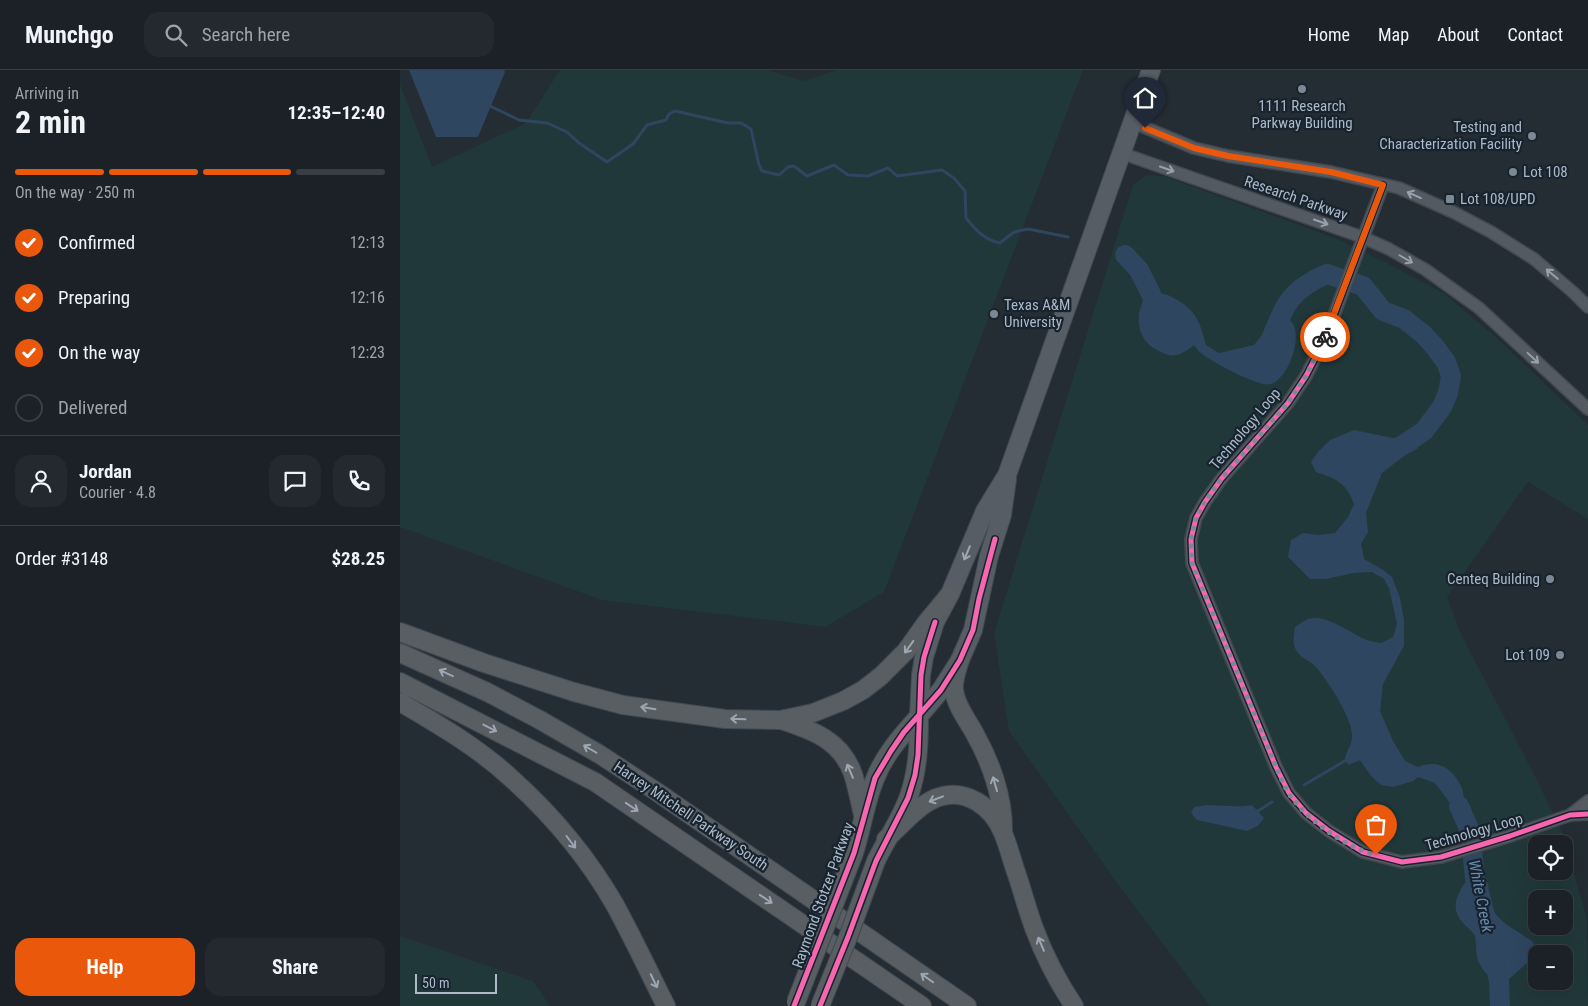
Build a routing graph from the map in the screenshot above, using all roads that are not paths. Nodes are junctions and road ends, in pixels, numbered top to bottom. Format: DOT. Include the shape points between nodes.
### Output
graph roads {
  1 [pos="1151,70"];
  2 [pos="1132,122"];
  3 [pos="1121,153"];
  4 [pos="1383,185"];
  5 [pos="1362,237"];
  6 [pos="1588,307"];
  7 [pos="1588,409"];
  8 [pos="1007,475"];
  9 [pos="950,594"];
  10 [pos="400,632"];
  11 [pos="400,653"];
  12 [pos="960,660"];
  13 [pos="400,682"];
  14 [pos="400,702"];
  15 [pos="920,716"];
  16 [pos="780,720"];
  17 [pos="1588,801"];
  18 [pos="1588,814"];
  19 [pos="1570,815"];
  20 [pos="864,817"];
  21 [pos="1003,832"];
  22 [pos="886,840"];
  23 [pos="795,1004"];
  24 [pos="666,1006"];
  25 [pos="820,1006"];
  26 [pos="922,1006"];
  27 [pos="967,1006"];
  28 [pos="1074,1006"];
  1 -- 2 [label="main road, Raymond Stotzer Parkway"];
  2 -- 3 [label="main road, Raymond Stotzer Parkway"];
  2 -- 4 [label="street, Research Parkway" via="1194,148 1331,172"];
  3 -- 5 [label="street, Research Parkway, one-way"];
  3 -- 8 [label="main road, Raymond Stotzer Parkway"];
  4 -- 5 [label="street, Technology Loop"];
  6 -- 4 [label="street, Research Parkway, one-way" via="1534,259 1491,232 1399,188"];
  5 -- 7 [label="street, Research Parkway, one-way" via="1426,270 1479,308"];
  5 -- 19 [label="street, Technology Loop" via="1325,339 1306,376 1288,403 1222,478 1196,518 1191,539 1192,563 1289,793 1306,813 1329,831 1362,852 1402,862 1441,857"];
  8 -- 9 [label="main road, Raymond Stotzer Parkway, one-way" via="984,511"];
  8 -- 12 [label="main road, Raymond Stotzer Parkway" via="1002,515 972,630"];
  9 -- 15 [label="main road, Raymond Stotzer Parkway" via="935,622 924,657"];
  9 -- 16 [label="highway, one-way" via="895,664 875,681 843,701"];
  16 -- 10 [label="highway, one-way" via="725,719 624,705 484,663"];
  27 -- 11 [label="highway, Harvey Mitchell Parkway South, one-way" via="599,754 487,692"];
  12 -- 15 [label="main road, Raymond Stotzer Parkway"];
  21 -- 12 [label="highway, one-way" via="992,774 954,691"];
  13 -- 26 [label="highway, Harvey Mitchell Parkway South, one-way" via="595,782"];
  14 -- 24 [label="highway, one-way" via="458,737 511,778 565,833 614,903"];
  15 -- 20 [label="highway, Raymond Stotzer Parkway" via="904,732 882,764"];
  15 -- 22 [label="highway, Raymond Stotzer Parkway" via="915,775 908,798"];
  20 -- 16 [label="highway, one-way" via="852,773 842,753 825,738"];
  17 -- 19 [label="street, Technology Loop"];
  18 -- 19 [label="street, Technology Loop"];
  20 -- 23 [label="highway, Raymond Stotzer Parkway, bridge" via="854,854"];
  21 -- 22 [label="highway, one-way" via="989,811 967,796 957,794 927,803"];
  28 -- 21 [label="highway, one-way" via="1049,963 1034,928"];
  22 -- 25 [label="highway, Raymond Stotzer Parkway, bridge"];
}
